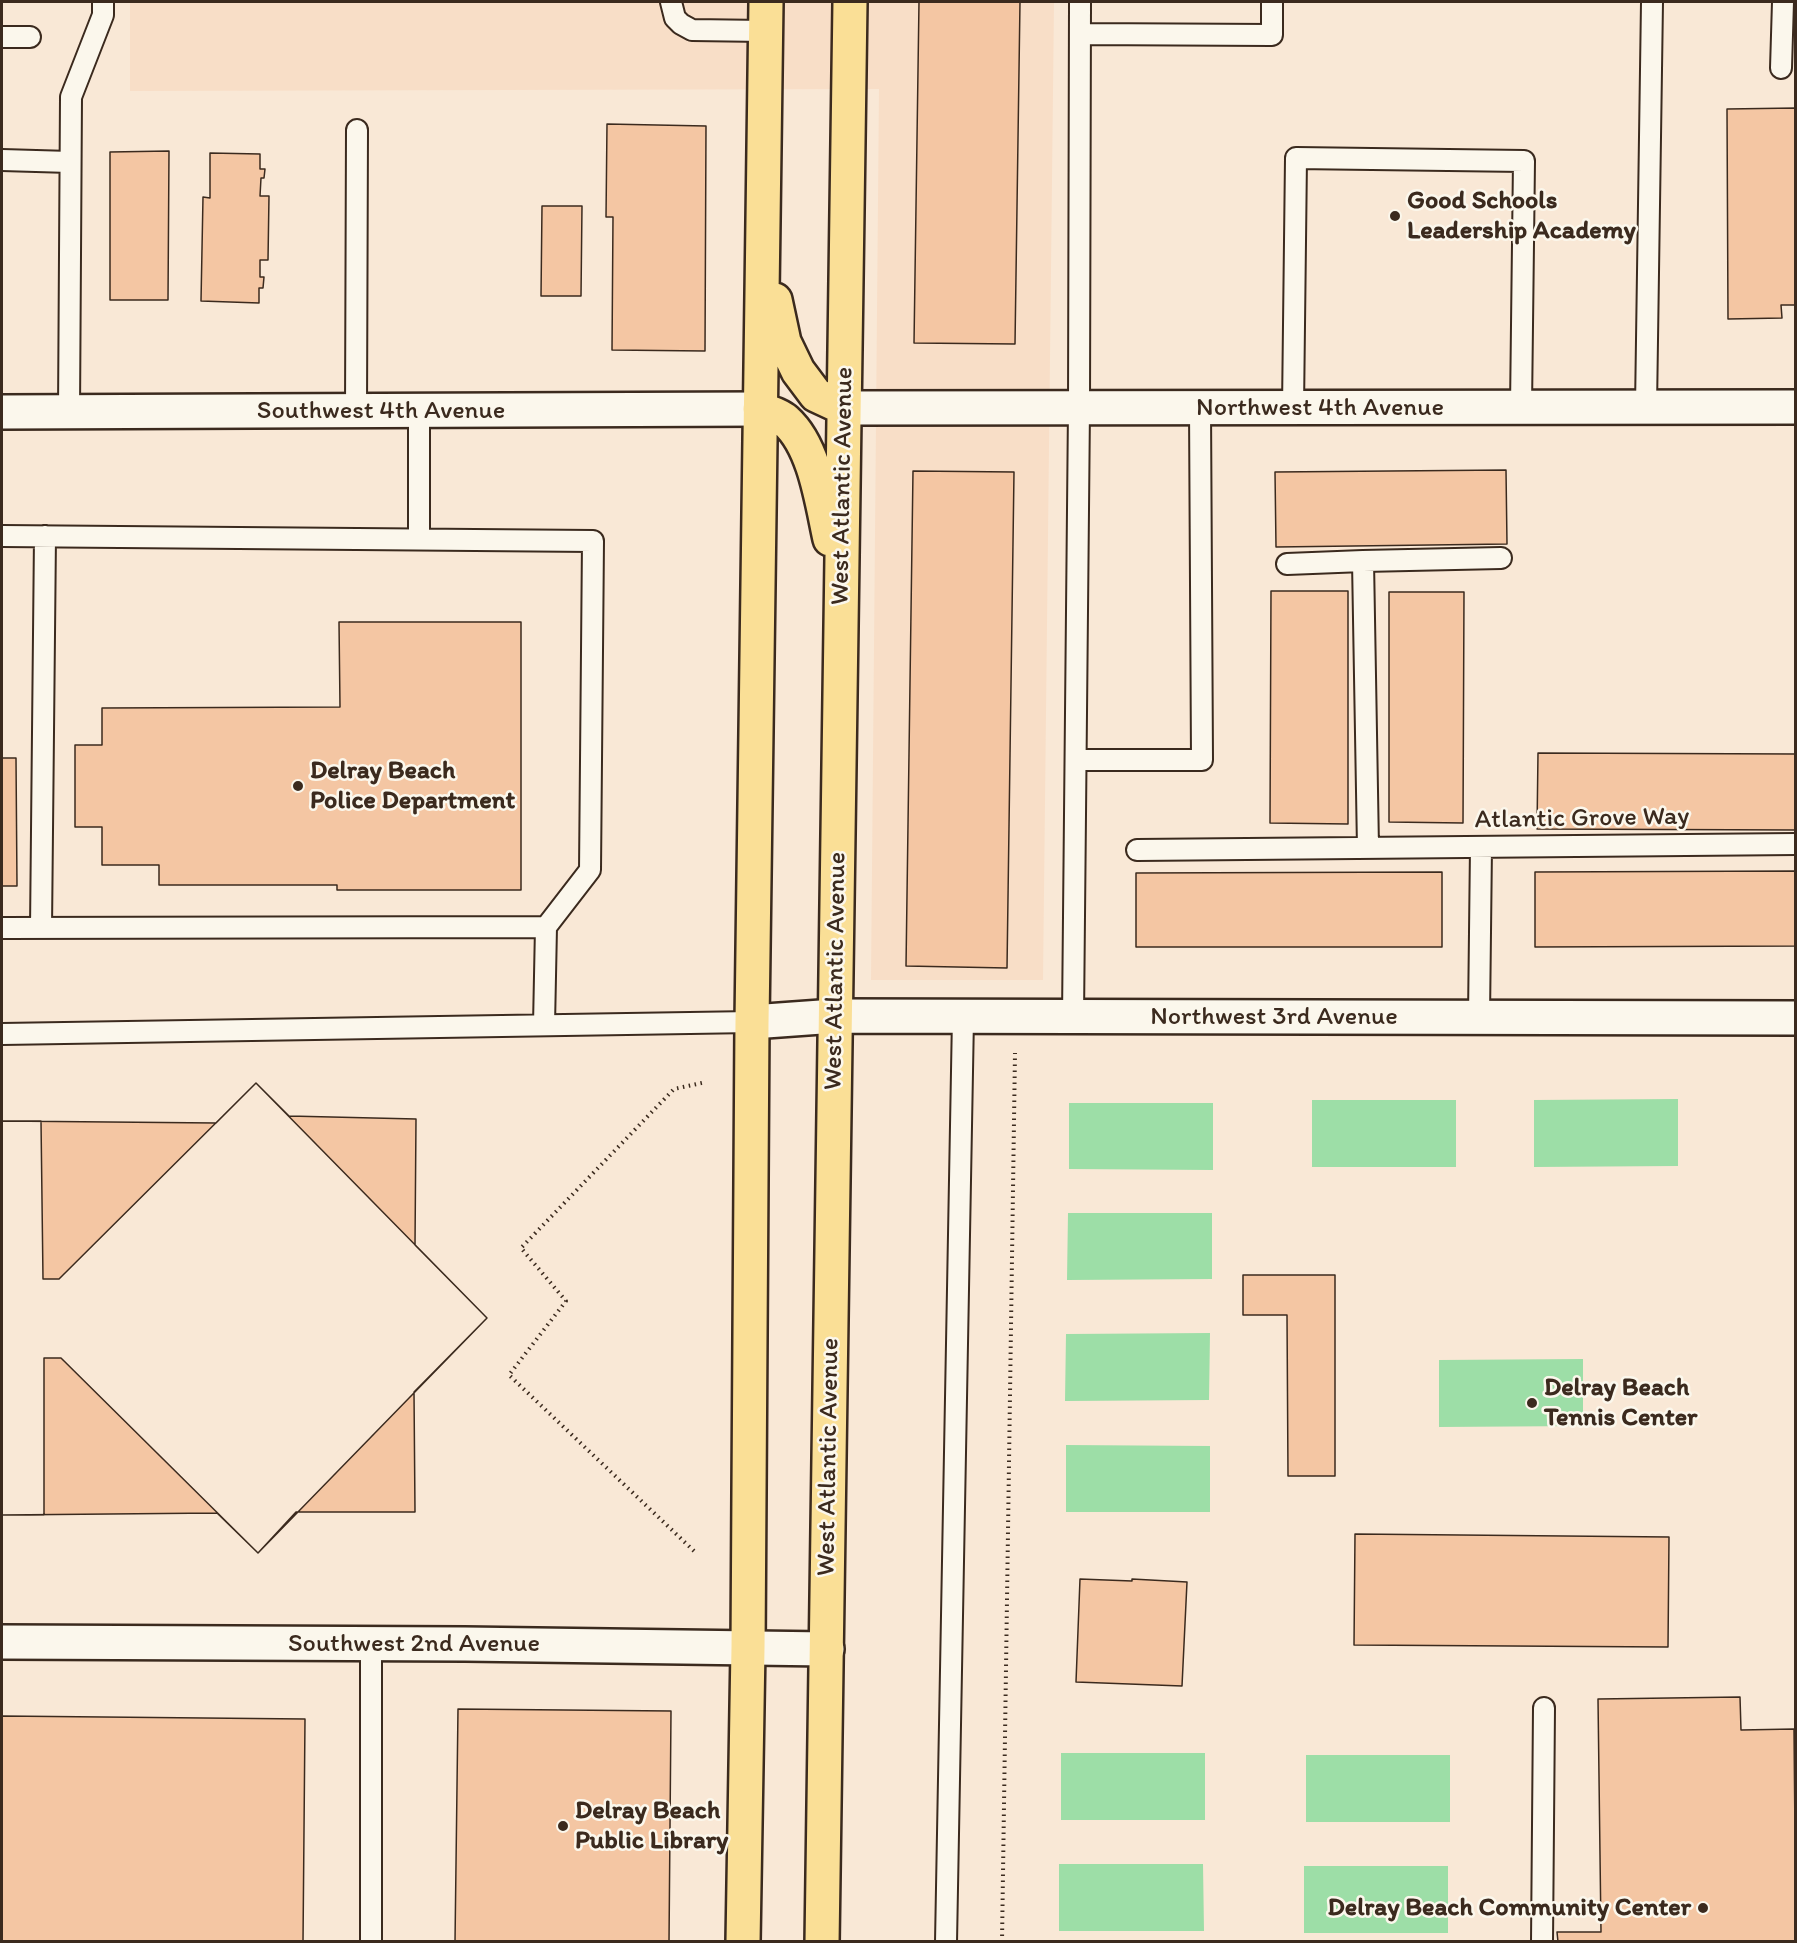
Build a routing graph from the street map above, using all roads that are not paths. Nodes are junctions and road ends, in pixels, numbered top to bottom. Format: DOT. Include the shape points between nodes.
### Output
graph roads {
  1 [pos="103,2"];
  2 [pos="671,2"];
  3 [pos="850,2"];
  4 [pos="1080,2"];
  5 [pos="1272,2"];
  6 [pos="1652,2"];
  7 [pos="1783,2"];
  8 [pos="766,16"];
  9 [pos="1080,34"];
  10 [pos="2,37"];
  11 [pos="30,37"];
  12 [pos="1781,68"];
  13 [pos="357,130"];
  14 [pos="2,160"];
  15 [pos="70,162"];
  16 [pos="763,236"];
  17 [pos="1521,407"];
  18 [pos="1646,407"];
  19 [pos="1796,407"];
  20 [pos="844,408"];
  21 [pos="1079,408"];
  22 [pos="1200,408"];
  23 [pos="1293,408"];
  24 [pos="760,409"];
  25 [pos="356,411"];
  26 [pos="419,411"];
  27 [pos="2,412"];
  28 [pos="69,412"];
  29 [pos="2,536"];
  30 [pos="45,536"];
  31 [pos="419,539"];
  32 [pos="1500,558"];
  33 [pos="1363,561"];
  34 [pos="1287,564"];
  35 [pos="842,597"];
  36 [pos="1076,760"];
  37 [pos="1796,844"];
  38 [pos="1481,847"];
  39 [pos="1368,848"];
  40 [pos="1137,850"];
  41 [pos="546,927"];
  42 [pos="2,928"];
  43 [pos="41,928"];
  44 [pos="835,1016"];
  45 [pos="963,1017"];
  46 [pos="1072,1017"];
  47 [pos="1479,1017"];
  48 [pos="1796,1018"];
  49 [pos="752,1022"];
  50 [pos="544,1025"];
  51 [pos="2,1034"];
  52 [pos="2,1642"];
  53 [pos="371,1643"];
  54 [pos="748,1648"];
  55 [pos="827,1649"];
  56 [pos="1544,1708"];
  57 [pos="371,1941"];
  58 [pos="743,1941"];
  59 [pos="822,1941"];
  60 [pos="946,1941"];
  61 [pos="1542,1941"];
  1 -- 15 [label="lane" via="103,15 71,97"];
  2 -- 8 [label="lane" via="675,18 692,30"];
  3 -- 20 [label="main road, West Atlantic Avenue"];
  4 -- 9 [label="lane"];
  5 -- 9 [label="lane" via="1272,35"];
  6 -- 18 [label="lane"];
  7 -- 12 [label="lane"];
  8 -- 16 [label="main road"];
  9 -- 21 [label="lane"];
  10 -- 11 [label="lane"];
  13 -- 25 [label="lane"];
  14 -- 15 [label="lane"];
  15 -- 28 [label="lane"];
  16 -- 20 [label="main road" via="784,342 798,371 816,395"];
  16 -- 24 [label="main road"];
  17 -- 18 [label="street, Northwest 4th Avenue"];
  17 -- 23 [label="street, Northwest 4th Avenue"];
  17 -- 23 [label="lane" via="1524,161 1296,158"];
  18 -- 19 [label="street, Northwest 4th Avenue"];
  20 -- 21 [label="street, Northwest 4th Avenue"];
  20 -- 35 [label="main road, West Atlantic Avenue"];
  21 -- 22 [label="street, Northwest 4th Avenue"];
  21 -- 36 [label="lane"];
  22 -- 23 [label="street, Northwest 4th Avenue"];
  22 -- 36 [label="lane" via="1202,760"];
  24 -- 26 [label="street, Southwest 4th Avenue"];
  24 -- 35 [label="main road" via="785,419 799,437 815,471"];
  24 -- 49 [label="main road"];
  25 -- 26 [label="street, Southwest 4th Avenue"];
  25 -- 28 [label="street, Southwest 4th Avenue"];
  26 -- 31 [label="lane"];
  27 -- 28 [label="street, Southwest 4th Avenue"];
  29 -- 30 [label="lane"];
  30 -- 31 [label="lane"];
  30 -- 43 [label="lane"];
  31 -- 41 [label="lane" via="593,541 590,870"];
  32 -- 33 [label="lane"];
  33 -- 34 [label="lane"];
  33 -- 39 [label="lane"];
  35 -- 44 [label="main road, West Atlantic Avenue"];
  36 -- 46 [label="lane"];
  37 -- 38 [label="lane, Atlantic Grove Way"];
  38 -- 39 [label="lane, Atlantic Grove Way"];
  38 -- 47 [label="lane"];
  39 -- 40 [label="lane, Atlantic Grove Way"];
  41 -- 43 [label="lane"];
  41 -- 50 [label="lane"];
  42 -- 43 [label="lane"];
  44 -- 45 [label="street, Northwest 3rd Avenue"];
  44 -- 49 [label="street, Northwest 3rd Avenue"];
  44 -- 55 [label="main road, West Atlantic Avenue"];
  45 -- 46 [label="street, Northwest 3rd Avenue"];
  45 -- 60 [label="lane"];
  46 -- 47 [label="street, Northwest 3rd Avenue"];
  47 -- 48 [label="street, Northwest 3rd Avenue"];
  49 -- 50 [label="lane"];
  49 -- 54 [label="main road"];
  50 -- 51 [label="lane"];
  52 -- 53 [label="street, Southwest 2nd Avenue"];
  53 -- 54 [label="street, Southwest 2nd Avenue"];
  53 -- 57 [label="lane"];
  54 -- 55 [label="street, Southwest 2nd Avenue"];
  54 -- 58 [label="main road"];
  55 -- 59 [label="main road, West Atlantic Avenue"];
  56 -- 61 [label="lane"];
}
